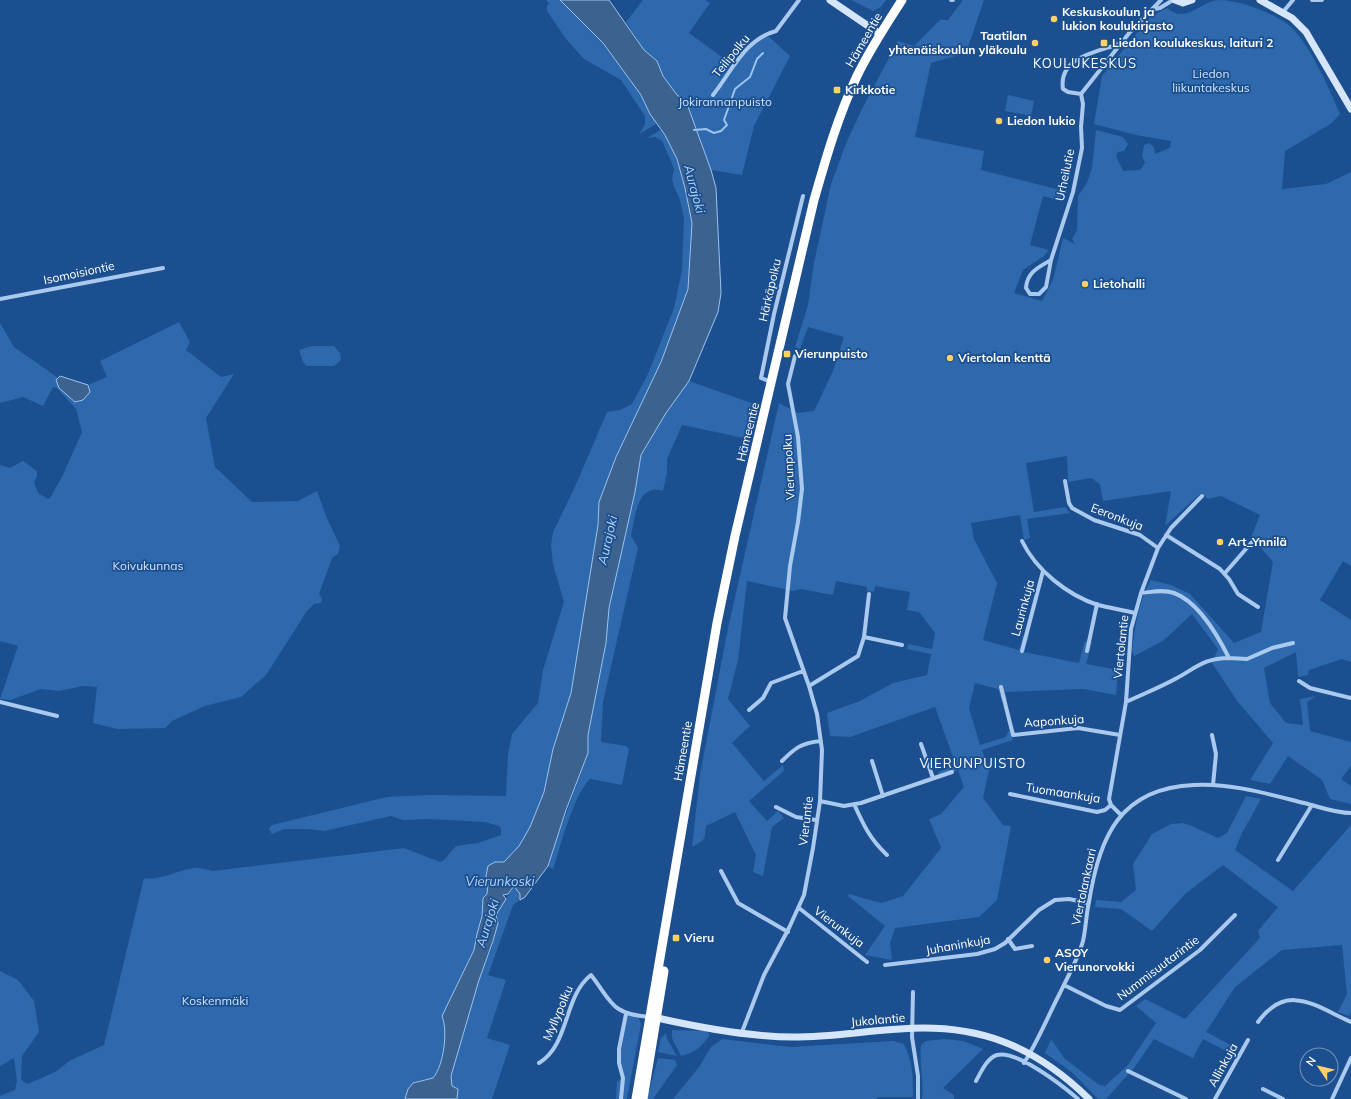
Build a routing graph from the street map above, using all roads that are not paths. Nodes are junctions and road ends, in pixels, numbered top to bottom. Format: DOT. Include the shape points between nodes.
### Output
graph roads {
  1 [pos="799,0"];
  2 [pos="830,0"];
  3 [pos="902,0"];
  4 [pos="1161,0"];
  5 [pos="1174,0"];
  6 [pos="1192,0"];
  7 [pos="1260,0"];
  8 [pos="1293,0"];
  9 [pos="1312,0"];
  10 [pos="1322,0"];
  11 [pos="1154,9"];
  12 [pos="1283,12"];
  13 [pos="880,34"];
  14 [pos="1120,44"];
  15 [pos="1081,94"];
  16 [pos="713,95"];
  17 [pos="1351,109"];
  18 [pos="803,196"];
  19 [pos="1052,260"];
  20 [pos="163,268"];
  21 [pos="0,299"];
  22 [pos="795,356"];
  23 [pos="772,382"];
  24 [pos="1065,481"];
  25 [pos="1202,496"];
  26 [pos="1166,535"];
  27 [pos="1022,541"];
  28 [pos="1252,542"];
  29 [pos="1158,548"];
  30 [pos="1043,571"];
  31 [pos="1225,573"];
  32 [pos="1141,593"];
  33 [pos="869,594"];
  34 [pos="787,602"];
  35 [pos="1097,604"];
  36 [pos="1258,607"];
  37 [pos="1135,613"];
  38 [pos="864,637"];
  39 [pos="1293,643"];
  40 [pos="902,645"];
  41 [pos="1022,651"];
  42 [pos="1087,651"];
  43 [pos="1229,658"];
  44 [pos="803,671"];
  45 [pos="1300,680"];
  46 [pos="809,686"];
  47 [pos="1001,687"];
  48 [pos="1351,698"];
  49 [pos="0,702"];
  50 [pos="1126,702"];
  51 [pos="749,710"];
  52 [pos="57,716"];
  53 [pos="1120,735"];
  54 [pos="1212,735"];
  55 [pos="820,741"];
  56 [pos="921,744"];
  57 [pos="782,761"];
  58 [pos="872,761"];
  59 [pos="952,772"];
  60 [pos="933,778"];
  61 [pos="1213,785"];
  62 [pos="1010,794"];
  63 [pos="883,796"];
  64 [pos="820,801"];
  65 [pos="854,804"];
  66 [pos="1111,805"];
  67 [pos="1312,805"];
  68 [pos="776,807"];
  69 [pos="1351,814"];
  70 [pos="1121,815"];
  71 [pos="816,820"];
  72 [pos="887,855"];
  73 [pos="1278,860"];
  74 [pos="721,871"];
  75 [pos="1088,903"];
  76 [pos="799,908"];
  77 [pos="1235,915"];
  78 [pos="788,932"];
  79 [pos="1008,939"];
  80 [pos="1032,946"];
  81 [pos="867,962"];
  82 [pos="885,965"];
  83 [pos="1064,984"];
  84 [pos="913,992"];
  85 [pos="626,1014"];
  86 [pos="654,1018"];
  87 [pos="1258,1022"];
  88 [pos="1351,1022"];
  89 [pos="912,1028"];
  90 [pos="742,1032"];
  91 [pos="1248,1040"];
  92 [pos="1030,1053"];
  93 [pos="1351,1058"];
  94 [pos="539,1063"];
  95 [pos="1024,1063"];
  96 [pos="1128,1071"];
  97 [pos="976,1081"];
  98 [pos="1263,1089"];
  99 [pos="1178,1097"];
  100 [pos="621,1099"];
  101 [pos="636,1099"];
  102 [pos="643,1099"];
  103 [pos="918,1099"];
  104 [pos="1078,1099"];
  105 [pos="1089,1099"];
  106 [pos="1186,1099"];
  107 [pos="1216,1099"];
  108 [pos="1282,1099"];
  109 [pos="1332,1099"];
  1 -- 16 [label="street, Teilipolku" via="776,31 766,34 752,44"];
  2 -- 13 [label="street"];
  3 -- 13 [label="highway, Hämeentie"];
  4 -- 11 [label="street"];
  5 -- 6 [label="street" via="1184,4"];
  5 -- 11 [label="street"];
  7 -- 12 [label="street"];
  8 -- 12 [label="street"];
  9 -- 10 [label="street"];
  11 -- 14 [label="street"];
  12 -- 17 [label="street" via="1299,24 1312,40"];
  13 -- 23 [label="highway, Hämeentie" via="857,76 836,127 814,200"];
  14 -- 15 [label="street"];
  14 -- 15 [label="street" via="1086,54 1068,68 1062,82 1063,89"];
  15 -- 19 [label="street, Urheilutie" via="1082,148 1073,192"];
  18 -- 23 [label="street, Härkäpolku" via="774,314 762,378"];
  19 -- 19 [label="street, Urheilutie" via="1031,274 1026,288 1030,294 1039,294 1046,287"];
  20 -- 21 [label="street, Isomoisiontie"];
  22 -- 34 [label="street, Vierunpolku" via="788,384 798,437 802,489"];
  23 -- 86 [label="highway, Hämeentie" via="717,623"];
  24 -- 29 [label="street, Eeronkuja" via="1072,508 1094,520 1140,535"];
  25 -- 26 [label="street, Viertolantie"];
  26 -- 29 [label="street, Viertolantie"];
  26 -- 31 [label="street"];
  27 -- 30 [label="street" via="1029,556"];
  28 -- 31 [label="street"];
  29 -- 32 [label="street, Viertolantie"];
  30 -- 35 [label="street" via="1083,599"];
  30 -- 41 [label="street, Laurinkuja"];
  31 -- 36 [label="street" via="1238,594"];
  32 -- 37 [label="street, Viertolantie"];
  32 -- 43 [label="street" via="1160,590 1175,593 1192,605 1216,633"];
  33 -- 38 [label="street"];
  34 -- 44 [label="street, Vieruntie" via="785,618"];
  35 -- 37 [label="street"];
  35 -- 42 [label="street"];
  37 -- 50 [label="street, Viertolantie" via="1129,648"];
  38 -- 40 [label="street"];
  38 -- 46 [label="street" via="858,656"];
  39 -- 43 [label="street" via="1272,648 1247,659"];
  43 -- 50 [label="street" via="1207,660 1179,677"];
  44 -- 46 [label="street, Vieruntie"];
  44 -- 51 [label="street" via="772,683 762,698"];
  45 -- 48 [label="street" via="1310,688"];
  46 -- 55 [label="street, Vieruntie" via="817,714"];
  47 -- 53 [label="street, Aaponkuja" via="1013,734 1078,728"];
  49 -- 52 [label="street"];
  50 -- 53 [label="street, Viertolantie"];
  53 -- 66 [label="street, Viertolantie" via="1109,799"];
  54 -- 61 [label="street" via="1216,754"];
  55 -- 57 [label="street" via="799,746"];
  55 -- 64 [label="street, Vieruntie"];
  56 -- 60 [label="street"];
  58 -- 63 [label="street"];
  59 -- 60 [label="street"];
  60 -- 63 [label="street"];
  61 -- 67 [label="street, Viertolankaari" via="1241,788"];
  61 -- 70 [label="street, Viertolankaari" via="1174,787 1154,793 1136,802"];
  62 -- 66 [label="street, Tuomaankuja" via="1097,812"];
  63 -- 65 [label="street"];
  64 -- 65 [label="street" via="844,806"];
  64 -- 71 [label="street, Vieruntie"];
  65 -- 72 [label="street" via="865,830"];
  66 -- 70 [label="street"];
  67 -- 69 [label="street, Viertolankaari" via="1333,812"];
  67 -- 73 [label="street"];
  68 -- 71 [label="street" via="796,817"];
  70 -- 75 [label="street, Viertolankaari" via="1104,841"];
  71 -- 76 [label="street, Vieruntie" via="806,888"];
  74 -- 78 [label="street" via="738,903"];
  75 -- 79 [label="street, Juhaninkuja" via="1069,899 1054,900 1038,910"];
  75 -- 83 [label="street, Viertolankaari" via="1083,940"];
  76 -- 78 [label="street, Vieruntie"];
  76 -- 81 [label="street, Vierunkuja"];
  77 -- 83 [label="street, Nummisuutarintie" via="1200,950 1120,1010 1106,1006"];
  78 -- 90 [label="street, Vieruntie" via="764,975"];
  79 -- 80 [label="street" via="1015,948"];
  79 -- 82 [label="street, Juhaninkuja" via="995,949 977,954"];
  83 -- 92 [label="street, Viertolankaari"];
  84 -- 89 [label="street"];
  85 -- 86 [label="street"];
  85 -- 94 [label="street, Myllypolku" via="609,1000 591,975 577,991 556,1046 550,1055"];
  85 -- 100 [label="street" via="619,1049 623,1078"];
  86 -- 90 [label="street, Jukolantie"];
  86 -- 101 [label="highway, Hämeentie"];
  86 -- 102 [label="highway, Hämeentie"];
  87 -- 88 [label="street" via="1274,1004 1295,999"];
  89 -- 90 [label="street, Jukolantie" via="794,1037"];
  89 -- 92 [label="street, Jukolantie" via="969,1032 1012,1044"];
  89 -- 103 [label="street"];
  91 -- 107 [label="street, Allinkuja"];
  92 -- 95 [label="street, Viertolankaari"];
  92 -- 105 [label="street, Jukolantie" via="1058,1071"];
  93 -- 109 [label="street"];
  95 -- 97 [label="street" via="1007,1055 997,1055 985,1066"];
  95 -- 104 [label="street" via="1045,1073"];
  96 -- 99 [label="street"];
  98 -- 108 [label="street"];
  99 -- 106 [label="street"];
}
